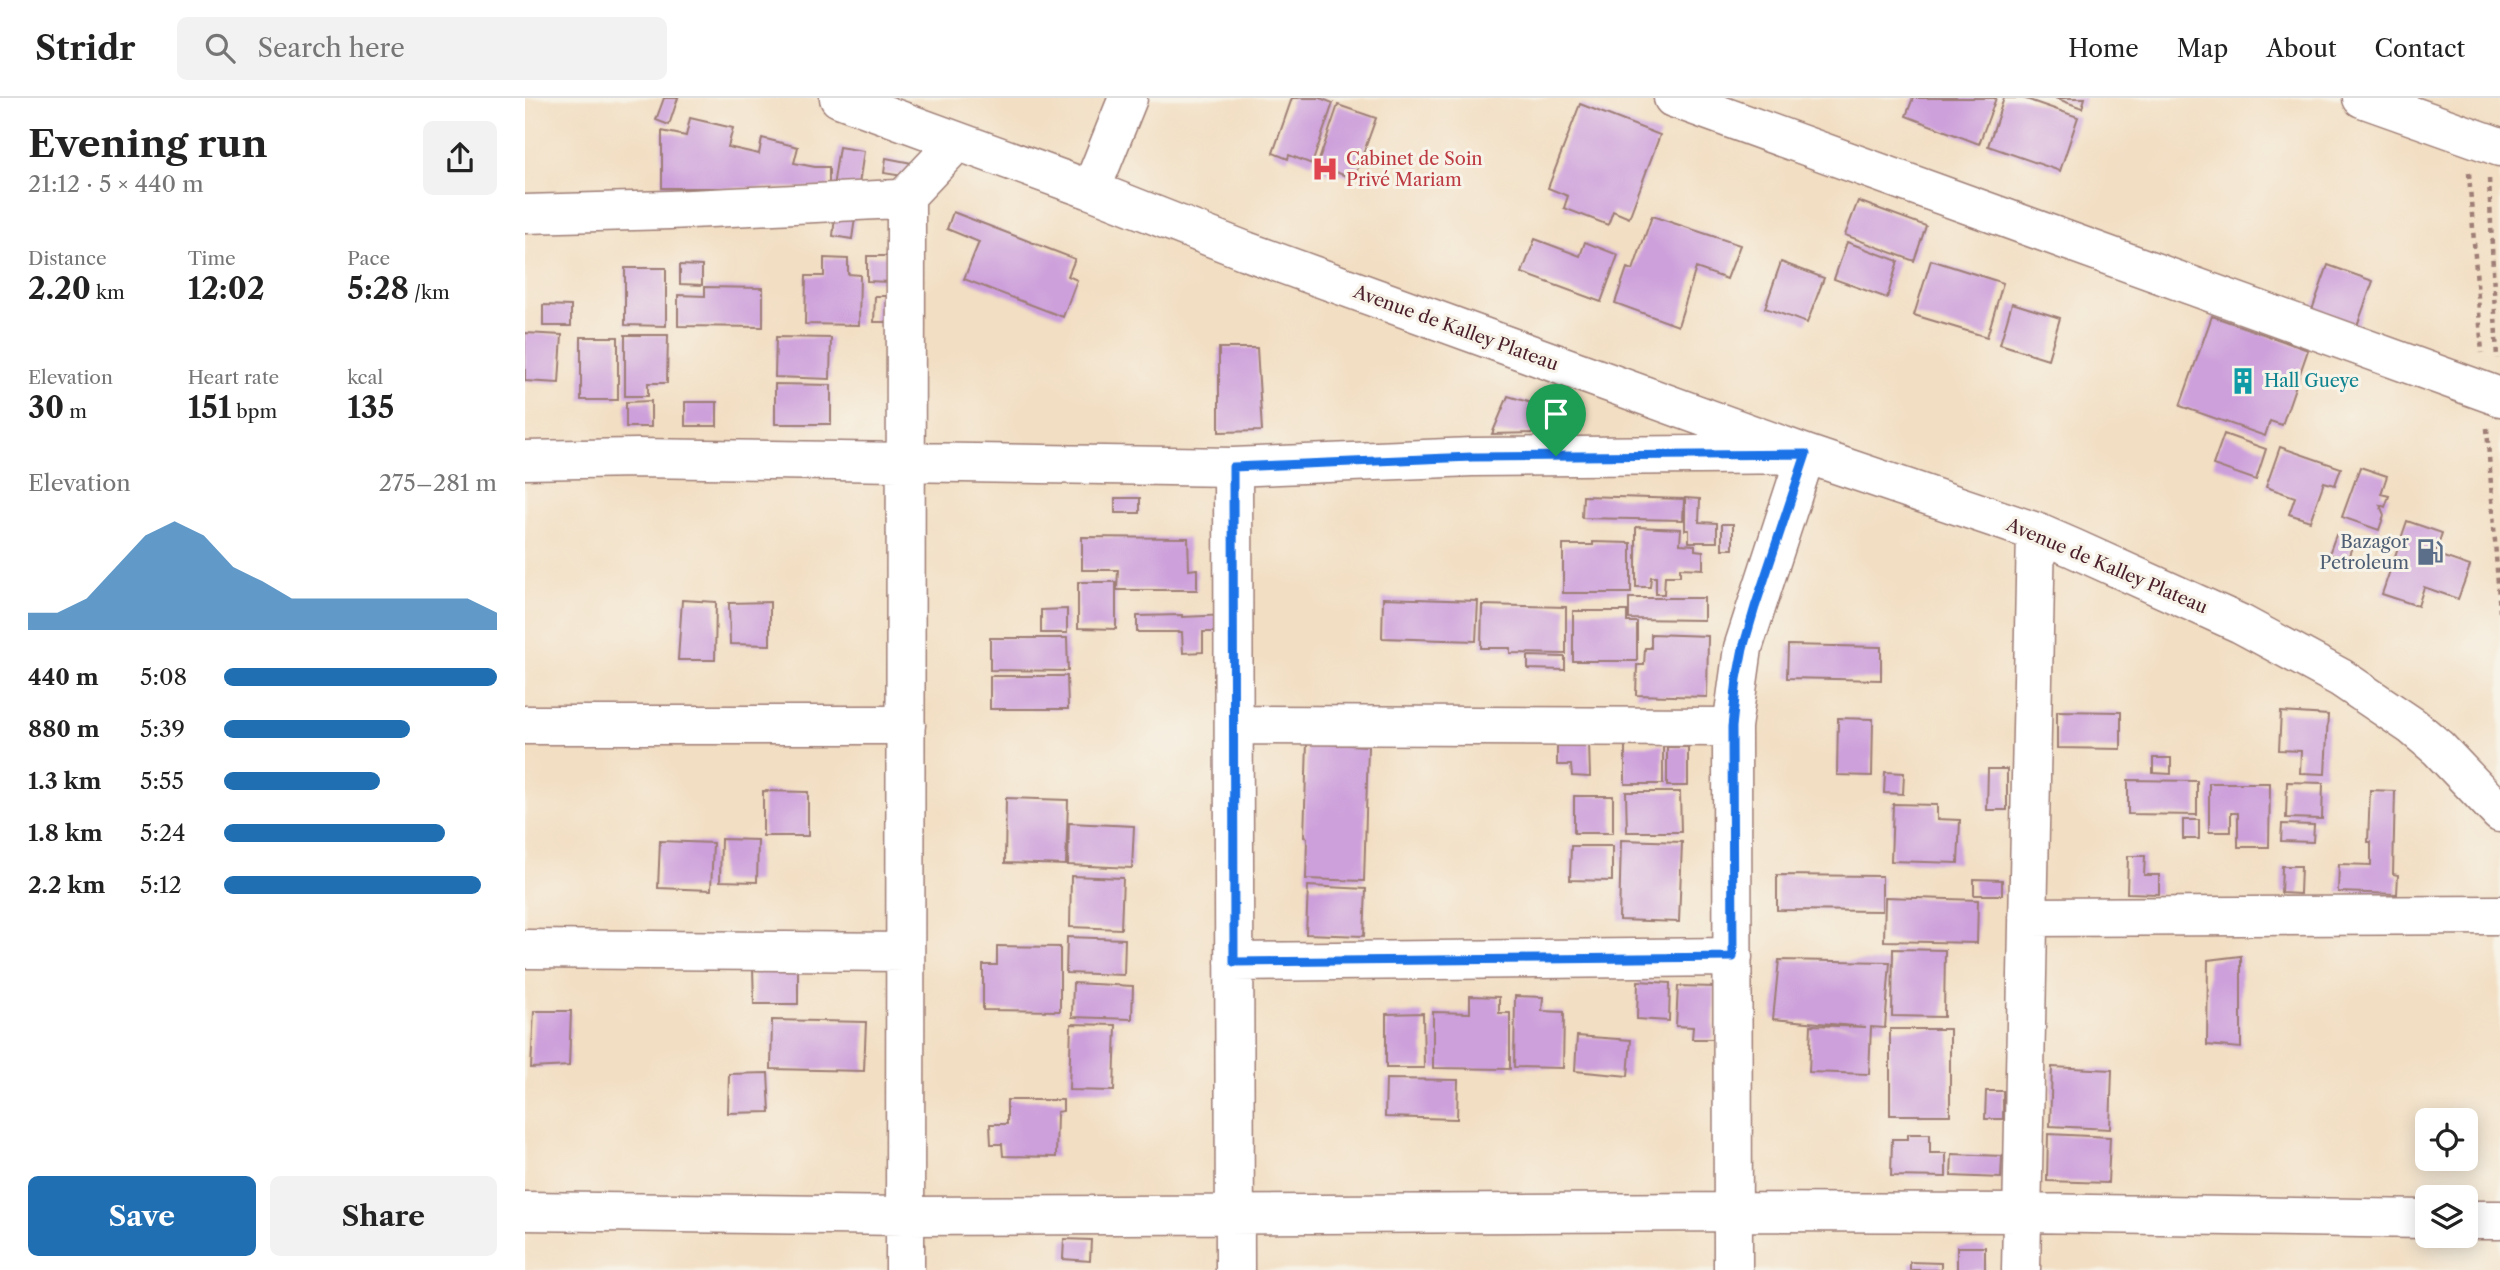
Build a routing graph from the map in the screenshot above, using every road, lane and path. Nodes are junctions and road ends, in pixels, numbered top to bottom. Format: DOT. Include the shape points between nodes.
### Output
graph roads {
  1 [pos="839,98"];
  2 [pos="1128,98"];
  3 [pos="1673,98"];
  4 [pos="2362,98"];
  5 [pos="957,142"];
  6 [pos="2494,145"];
  7 [pos="1091,190"];
  8 [pos="905,196"];
  9 [pos="525,214"];
  10 [pos="2500,397"];
  11 [pos="1806,454"];
  12 [pos="525,460"];
  13 [pos="905,462"];
  14 [pos="1233,467"];
  15 [pos="2036,532"];
  16 [pos="525,725"];
  17 [pos="906,725"];
  18 [pos="1234,725"];
  19 [pos="1732,727"];
  20 [pos="2500,813"];
  21 [pos="2500,915"];
  22 [pos="2028,917"];
  23 [pos="525,949"];
  24 [pos="905,952"];
  25 [pos="1733,957"];
  26 [pos="1234,962"];
  27 [pos="525,1211"];
  28 [pos="1734,1212"];
  29 [pos="2021,1213"];
  30 [pos="1235,1214"];
  31 [pos="905,1216"];
  32 [pos="2415,1220"];
  33 [pos="2478,1220"];
  34 [pos="2500,1220"];
  35 [pos="905,1270"];
  36 [pos="1235,1270"];
  37 [pos="1733,1270"];
  38 [pos="2021,1270"];
  1 -- 5 [label="street, Avenue de Kalley Plateau"];
  2 -- 7 [label="street"];
  3 -- 10 [label="street"];
  4 -- 6 [label="street"];
  5 -- 7 [label="street, Avenue de Kalley Plateau"];
  5 -- 8 [label="street"];
  6 -- 10 [label="path"];
  7 -- 11 [label="street, Avenue de Kalley Plateau" via="1246,251"];
  8 -- 9 [label="street"];
  8 -- 13 [label="street"];
  11 -- 14 [label="street" via="1472,457"];
  11 -- 15 [label="street, Avenue de Kalley Plateau"];
  11 -- 19 [label="street" via="1743,648"];
  12 -- 13 [label="street"];
  13 -- 14 [label="street"];
  13 -- 17 [label="street"];
  14 -- 18 [label="street"];
  15 -- 20 [label="street, Avenue de Kalley Plateau" via="2241,624 2341,678 2438,748"];
  15 -- 22 [label="street"];
  16 -- 17 [label="street"];
  17 -- 24 [label="street"];
  18 -- 19 [label="street"];
  18 -- 26 [label="street"];
  19 -- 25 [label="street"];
  21 -- 22 [label="street"];
  22 -- 29 [label="street"];
  23 -- 24 [label="street"];
  24 -- 31 [label="street"];
  25 -- 26 [label="street"];
  25 -- 28 [label="street"];
  26 -- 30 [label="street"];
  27 -- 31 [label="street"];
  28 -- 29 [label="street"];
  28 -- 30 [label="street"];
  28 -- 37 [label="street"];
  29 -- 32 [label="street"];
  29 -- 38 [label="street"];
  30 -- 31 [label="street"];
  30 -- 36 [label="street"];
  31 -- 35 [label="street"];
  33 -- 34 [label="street"];
}
